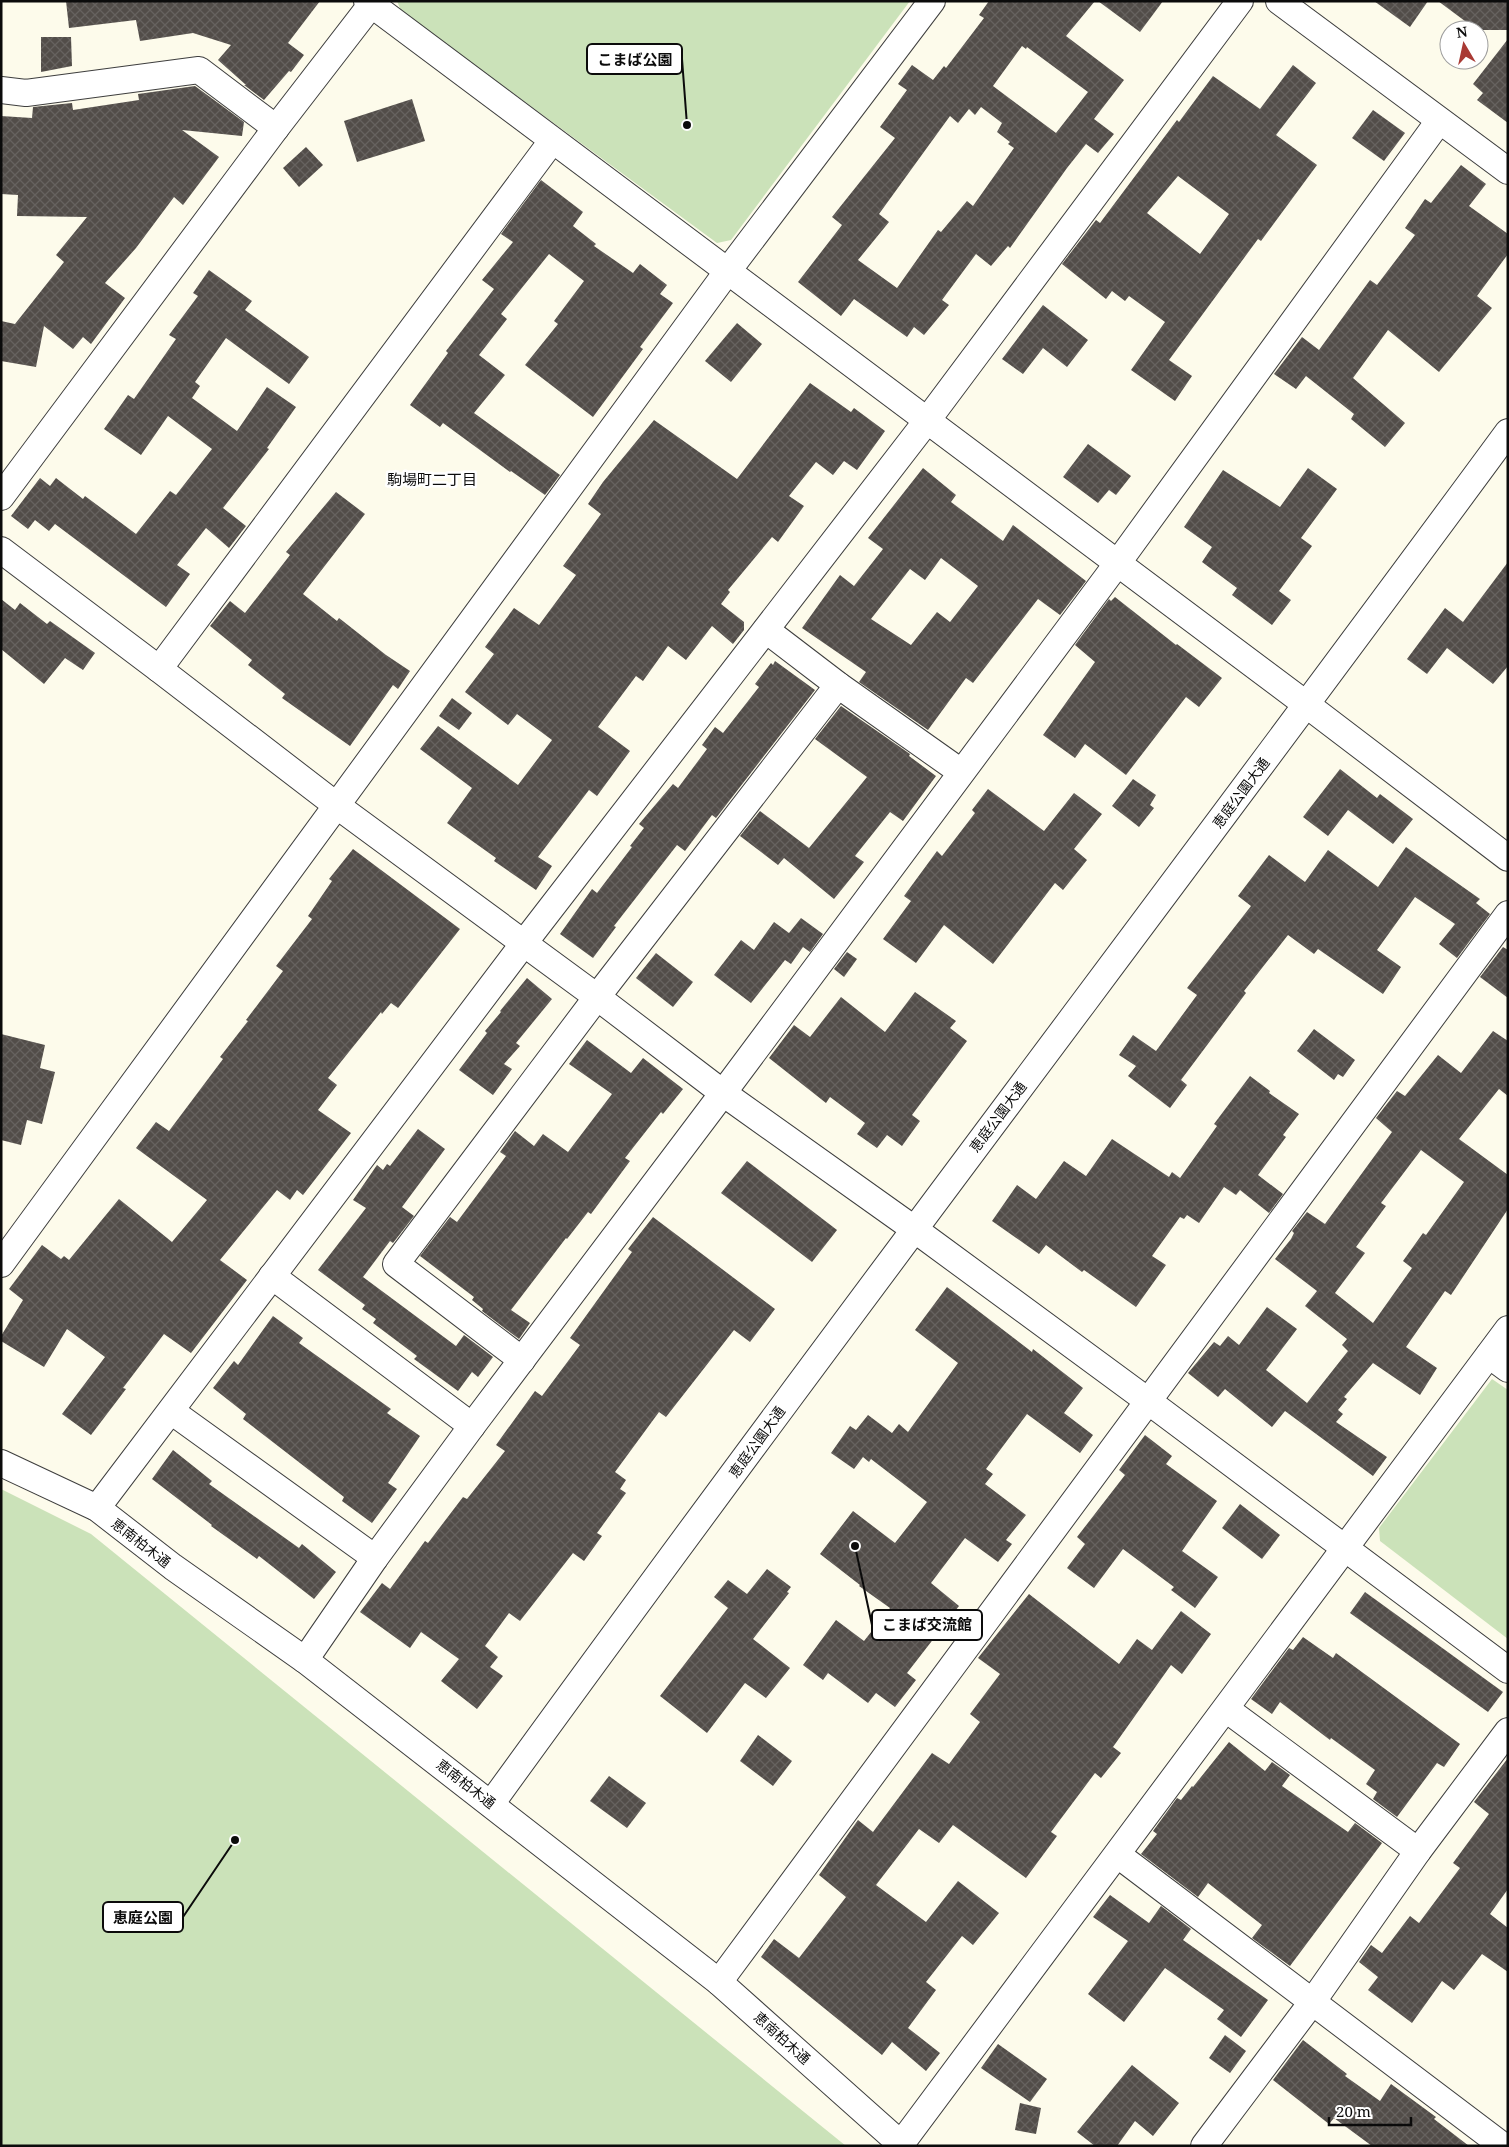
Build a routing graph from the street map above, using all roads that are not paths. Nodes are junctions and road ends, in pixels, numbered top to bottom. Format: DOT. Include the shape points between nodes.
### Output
graph roads {
  1 [pos="932,1"];
  2 [pos="1240,1"];
  3 [pos="1279,1"];
  4 [pos="370,2"];
  5 [pos="1,90"];
  6 [pos="1439,121"];
  7 [pos="276,128"];
  8 [pos="552,141"];
  9 [pos="1508,171"];
  10 [pos="728,272"];
  11 [pos="926,422"];
  12 [pos="1508,432"];
  13 [pos="1,497"];
  14 [pos="1,550"];
  15 [pos="1117,564"];
  16 [pos="766,630"];
  17 [pos="160,669"];
  18 [pos="838,685"];
  19 [pos="1307,705"];
  20 [pos="960,772"];
  21 [pos="336,805"];
  22 [pos="1508,858"];
  23 [pos="1508,914"];
  24 [pos="524,943"];
  25 [pos="597,997"];
  26 [pos="723,1093"];
  27 [pos="914,1229"];
  28 [pos="2,1262"];
  29 [pos="272,1276"];
  30 [pos="1508,1330"];
  31 [pos="522,1360"];
  32 [pos="1498,1362"];
  33 [pos="1148,1401"];
  34 [pos="171,1411"];
  35 [pos="472,1426"];
  36 [pos="1,1463"];
  37 [pos="97,1508"];
  38 [pos="1345,1549"];
  39 [pos="375,1558"];
  40 [pos="305,1660"];
  41 [pos="1508,1670"];
  42 [pos="1226,1709"];
  43 [pos="1508,1731"];
  44 [pos="491,1804"];
  45 [pos="1418,1851"];
  46 [pos="1118,1855"];
  47 [pos="719,1982"];
  48 [pos="1313,2002"];
  49 [pos="902,2145"];
  50 [pos="1204,2146"];
  51 [pos="1503,2146"];
  1 -- 10 [label="street"];
  2 -- 11 [label="street"];
  3 -- 6 [label="street"];
  4 -- 7 [label="street"];
  4 -- 8 [label="street"];
  5 -- 7 [label="street" via="26,93 199,70"];
  6 -- 9 [label="street"];
  6 -- 15 [label="street"];
  7 -- 13 [label="street"];
  8 -- 10 [label="street"];
  8 -- 17 [label="street"];
  10 -- 11 [label="street"];
  10 -- 21 [label="street"];
  11 -- 15 [label="street"];
  11 -- 16 [label="street"];
  12 -- 19 [label="street, 恵庭公園大通"];
  14 -- 17 [label="street"];
  15 -- 19 [label="street"];
  15 -- 20 [label="street"];
  16 -- 18 [label="street"];
  16 -- 24 [label="street"];
  17 -- 21 [label="street"];
  18 -- 20 [label="street"];
  18 -- 25 [label="street"];
  19 -- 22 [label="street"];
  19 -- 27 [label="street, 恵庭公園大通"];
  20 -- 26 [label="street"];
  21 -- 24 [label="street"];
  21 -- 28 [label="street"];
  23 -- 33 [label="street"];
  24 -- 25 [label="street"];
  24 -- 29 [label="street"];
  25 -- 26 [label="street"];
  25 -- 31 [label="street" via="396,1264"];
  26 -- 27 [label="street"];
  26 -- 31 [label="street"];
  27 -- 33 [label="street"];
  27 -- 44 [label="street, 恵庭公園大通"];
  29 -- 34 [label="street"];
  29 -- 35 [label="street"];
  30 -- 32 [label="street"];
  31 -- 35 [label="street"];
  32 -- 38 [label="street"];
  33 -- 38 [label="street"];
  33 -- 47 [label="street"];
  34 -- 37 [label="street"];
  34 -- 39 [label="street"];
  35 -- 39 [label="street"];
  36 -- 37 [label="street, 恵南柏木通"];
  37 -- 40 [label="street, 恵南柏木通" via="173,1567"];
  38 -- 41 [label="street"];
  38 -- 42 [label="street"];
  39 -- 40 [label="street"];
  40 -- 44 [label="street, 恵南柏木通"];
  42 -- 45 [label="street"];
  42 -- 46 [label="street"];
  43 -- 45 [label="street"];
  44 -- 47 [label="street, 恵南柏木通"];
  45 -- 48 [label="street"];
  46 -- 48 [label="street"];
  46 -- 49 [label="street"];
  47 -- 49 [label="street, 恵南柏木通"];
  48 -- 50 [label="street"];
  48 -- 51 [label="street"];
}
